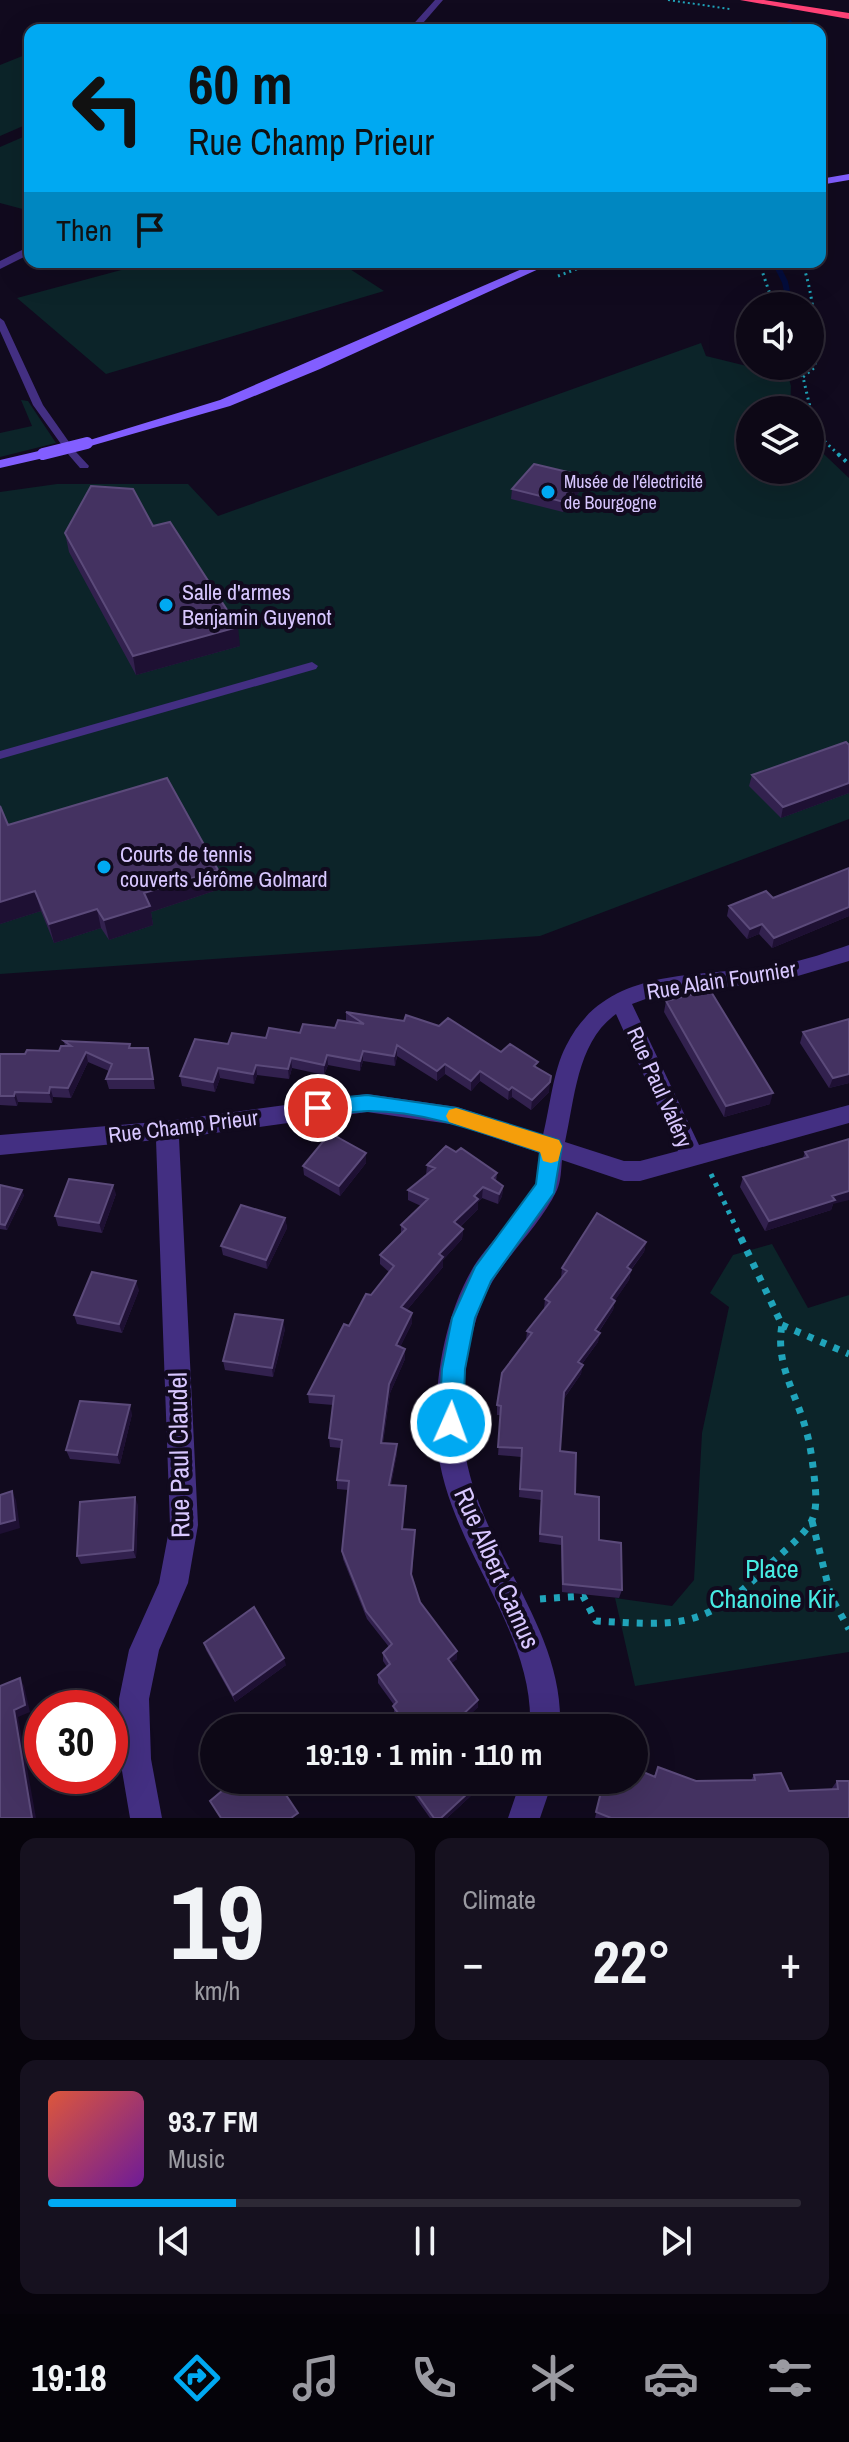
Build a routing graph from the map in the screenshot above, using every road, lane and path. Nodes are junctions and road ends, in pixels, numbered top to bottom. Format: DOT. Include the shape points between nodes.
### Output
graph roads {
  1 [pos="439,0"];
  2 [pos="745,0"];
  3 [pos="772,0"];
  4 [pos="819,0"];
  5 [pos="849,4"];
  6 [pos="849,13"];
  7 [pos="417,24"];
  8 [pos="849,177"];
  9 [pos="826,181"];
  10 [pos="24,252"];
  11 [pos="0,266"];
  12 [pos="535,268"];
  13 [pos="761,268"];
  14 [pos="804,268"];
  15 [pos="769,292"];
  16 [pos="810,292"];
  17 [pos="0,321"];
  18 [pos="804,380"];
  19 [pos="64,442"];
  20 [pos="73,454"];
  21 [pos="0,464"];
  22 [pos="849,464"];
  23 [pos="84,466"];
  24 [pos="312,666"];
  25 [pos="0,755"];
  26 [pos="849,953"];
  27 [pos="620,1000"];
  28 [pos="849,1114"];
  29 [pos="167,1130"];
  30 [pos="0,1145"];
  31 [pos="552,1146"];
  32 [pos="697,1157"];
  33 [pos="782,1325"];
  34 [pos="849,1354"];
  35 [pos="812,1521"];
  36 [pos="514,1612"];
  37 [pos="849,1629"];
  38 [pos="546,1714"];
  39 [pos="532,1794"];
  40 [pos="146,1818"];
  41 [pos="524,1818"];
  1 -- 7 [label="street"];
  2 -- 6 [label="highway"];
  3 -- 6 [label="highway"];
  4 -- 5 [label="highway"];
  8 -- 9 [label="street"];
  10 -- 11 [label="street"];
  12 -- 21 [label="street, bridge" via="225,403"];
  13 -- 15 [label="path"];
  14 -- 16 [label="path"];
  17 -- 19 [label="lane" via="38,405"];
  18 -- 22 [label="path" via="816,433"];
  20 -- 23 [label="lane"];
  24 -- 25 [label="lane"];
  26 -- 27 [label="street, Rue Alain Fournier" via="784,972 664,985"];
  27 -- 31 [label="street, Rue Alain Fournier" via="580,1037"];
  27 -- 32 [label="street, Rue Paul Valéry"];
  28 -- 32 [label="street, Rue Paul Valéry"];
  29 -- 30 [label="street, Rue Champ Prieur"];
  29 -- 31 [label="street, Rue Champ Prieur" via="393,1104 457,1116"];
  29 -- 40 [label="street, Rue Paul Claudel" via="184,1525 171,1592 142,1657 135,1693 136,1777"];
  31 -- 32 [label="street" via="624,1171"];
  31 -- 36 [label="street, Rue Albert Camus" via="547,1186 483,1274 463,1318 450,1402 457,1477 469,1516"];
  32 -- 33 [label="path"];
  33 -- 34 [label="path"];
  33 -- 35 [label="path" via="779,1358 806,1429 811,1461"];
  35 -- 36 [label="path" via="756,1577 694,1620 596,1621 583,1596 540,1599"];
  35 -- 37 [label="path" via="831,1597"];
  36 -- 38 [label="street, Rue Albert Camus" via="538,1664"];
  39 -- 41 [label="street"];
}
